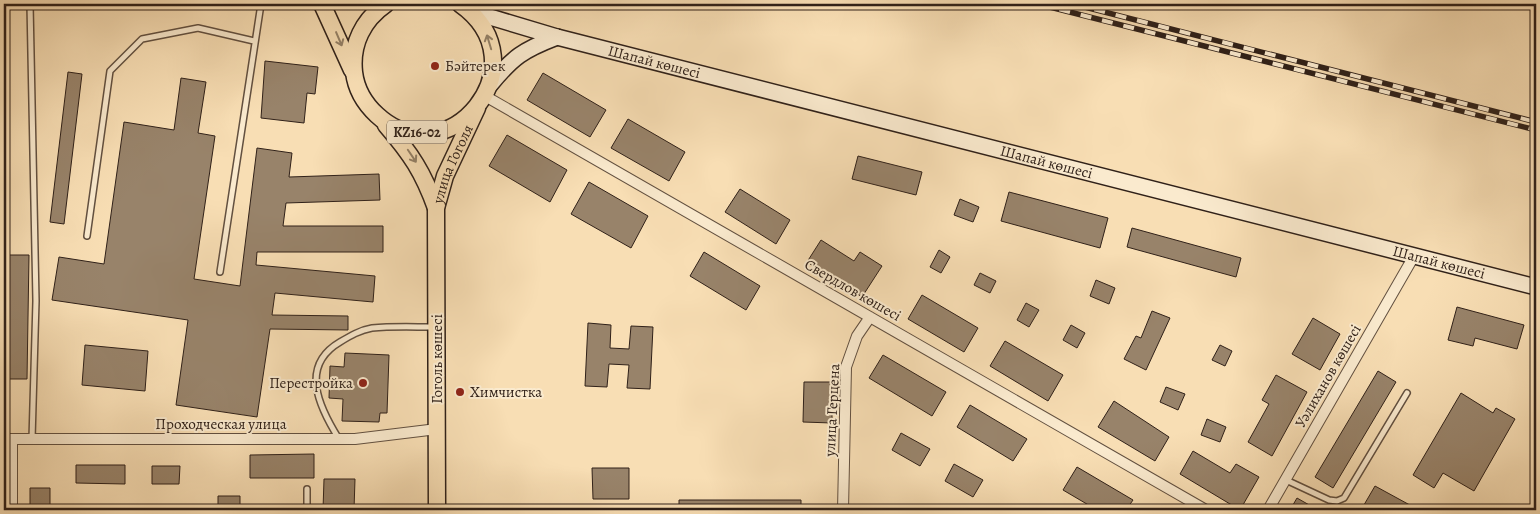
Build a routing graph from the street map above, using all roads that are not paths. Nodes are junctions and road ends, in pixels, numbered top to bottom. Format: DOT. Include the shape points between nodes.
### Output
graph roads {
  1 [pos="30,4"];
  2 [pos="261,4"];
  3 [pos="322,4"];
  4 [pos="386,4"];
  5 [pos="465,7"];
  6 [pos="557,37"];
  7 [pos="254,42"];
  8 [pos="354,75"];
  9 [pos="484,96"];
  10 [pos="381,118"];
  11 [pos="436,208"];
  12 [pos="87,236"];
  13 [pos="1414,256"];
  14 [pos="220,272"];
  15 [pos="1536,287"];
  16 [pos="870,317"];
  17 [pos="436,327"];
  18 [pos="1407,394"];
  19 [pos="437,429"];
  20 [pos="8,439"];
  21 [pos="32,439"];
  22 [pos="340,439"];
  23 [pos="1285,480"];
  24 [pos="307,489"];
  25 [pos="12,510"];
  26 [pos="306,510"];
  27 [pos="437,510"];
  28 [pos="843,510"];
  29 [pos="1206,510"];
  30 [pos="1268,510"];
  1 -- 21 [label="lane" via="36,301"];
  2 -- 7 [label="lane"];
  3 -- 8 [label="main road, KZ16-02, one-way"];
  4 -- 8 [label="main road, KZ16-02" via="374,13 359,35"];
  5 -- 6 [label="street, Шапай көшесі"];
  9 -- 5 [label="main road, улица Гоголя, one-way" via="493,58 491,45 486,32"];
  6 -- 9 [label="street" via="525,49 508,63"];
  6 -- 13 [label="street, Шапай көшесі"];
  7 -- 12 [label="lane" via="198,28 142,39 110,71"];
  7 -- 14 [label="lane"];
  8 -- 10 [label="main road, KZ16-02" via="363,99"];
  9 -- 10 [label="main road, KZ16-02" via="456,124 431,132 405,130"];
  9 -- 11 [label="main road, улица Гоголя" via="445,176"];
  9 -- 16 [label="street, Свердлов көшесі"];
  10 -- 11 [label="main road, улица Гоголя, one-way" via="411,154"];
  11 -- 17 [label="main road, Гоголь көшесі"];
  13 -- 15 [label="street, Шапай көшесі"];
  13 -- 23 [label="street, Уәлиханов көшесі"];
  16 -- 28 [label="street, улица Герцена" via="857,336 846,367"];
  16 -- 29 [label="street, Свердлов көшесі"];
  17 -- 19 [label="main road, Гоголь көшесі"];
  17 -- 22 [label="lane" via="370,328 333,346 317,364 317,390 327,419"];
  18 -- 23 [label="lane" via="1344,498 1329,500"];
  19 -- 22 [label="street, Проходческая улица"];
  19 -- 27 [label="main road, Гоголь көшесі"];
  20 -- 21 [label="street, Проходческая улица"];
  20 -- 25 [label="street"];
  21 -- 22 [label="street, Проходческая улица"];
  23 -- 30 [label="street, Уәлиханов көшесі"];
  24 -- 26 [label="lane"];
}
